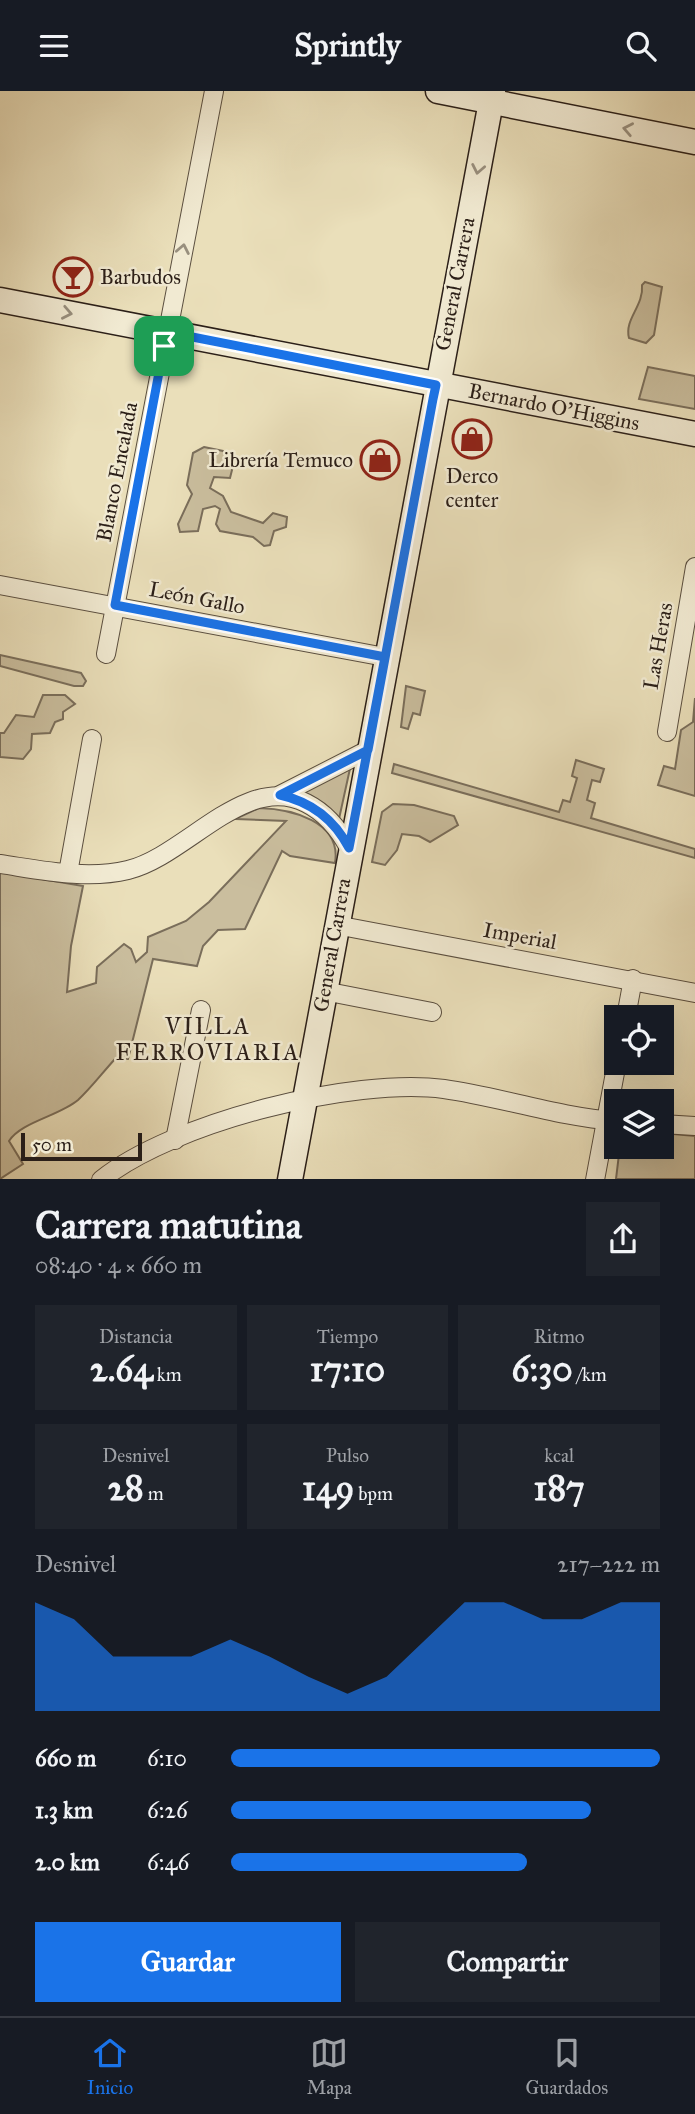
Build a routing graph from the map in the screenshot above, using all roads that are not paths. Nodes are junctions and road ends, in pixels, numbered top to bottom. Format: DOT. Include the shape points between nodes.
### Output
graph roads {
  1 [pos="214,91"];
  2 [pos="438,91"];
  3 [pos="492,96"];
  4 [pos="695,142"];
  5 [pos="0,300"];
  6 [pos="167,332"];
  7 [pos="436,385"];
  8 [pos="695,434"];
  9 [pos="695,567"];
  10 [pos="0,585"];
  11 [pos="115,605"];
  12 [pos="106,655"];
  13 [pos="385,657"];
  14 [pos="667,732"];
  15 [pos="92,739"];
  16 [pos="368,750"];
  17 [pos="280,795"];
  18 [pos="349,848"];
  19 [pos="0,864"];
  20 [pos="68,873"];
  21 [pos="336,925"];
  22 [pos="633,979"];
  23 [pos="324,991"];
  24 [pos="695,993"];
  25 [pos="628,1005"];
  26 [pos="201,1010"];
  27 [pos="432,1012"];
  28 [pos="304,1102"];
  29 [pos="604,1120"];
  30 [pos="674,1125"];
  31 [pos="695,1126"];
  32 [pos="175,1140"];
  33 [pos="604,1146"];
  34 [pos="101,1179"];
  35 [pos="290,1179"];
  36 [pos="595,1179"];
  6 -- 1 [label="street, Blanco Encalada, one-way"];
  2 -- 3 [label="street"];
  4 -- 3 [label="street, one-way"];
  3 -- 7 [label="street, General Carrera, one-way"];
  5 -- 6 [label="street, Bernardo O'Higgins, one-way"];
  6 -- 7 [label="street, Bernardo O'Higgins"];
  6 -- 11 [label="street, Blanco Encalada"];
  7 -- 8 [label="street, Bernardo O'Higgins"];
  7 -- 13 [label="street, General Carrera"];
  9 -- 14 [label="street, Las Heras"];
  10 -- 11 [label="street, León Gallo"];
  11 -- 12 [label="street, Blanco Encalada"];
  11 -- 13 [label="street, León Gallo"];
  13 -- 16 [label="street, General Carrera"];
  15 -- 20 [label="street"];
  16 -- 17 [label="street"];
  16 -- 18 [label="street, General Carrera"];
  17 -- 18 [label="street" via="322,813"];
  17 -- 20 [label="street" via="239,806 149,863 106,873"];
  18 -- 21 [label="street, General Carrera"];
  19 -- 20 [label="street"];
  21 -- 22 [label="street, Imperial"];
  21 -- 23 [label="street, General Carrera"];
  22 -- 24 [label="street, Imperial"];
  22 -- 25 [label="street"];
  23 -- 27 [label="street"];
  23 -- 28 [label="street, General Carrera"];
  26 -- 32 [label="street"];
  28 -- 29 [label="street" via="356,1090 424,1087"];
  28 -- 32 [label="street" via="239,1117"];
  28 -- 35 [label="street, General Carrera"];
  30 -- 31 [label="street"];
  32 -- 34 [label="street" via="123,1162"];
  33 -- 36 [label="street"];
}
